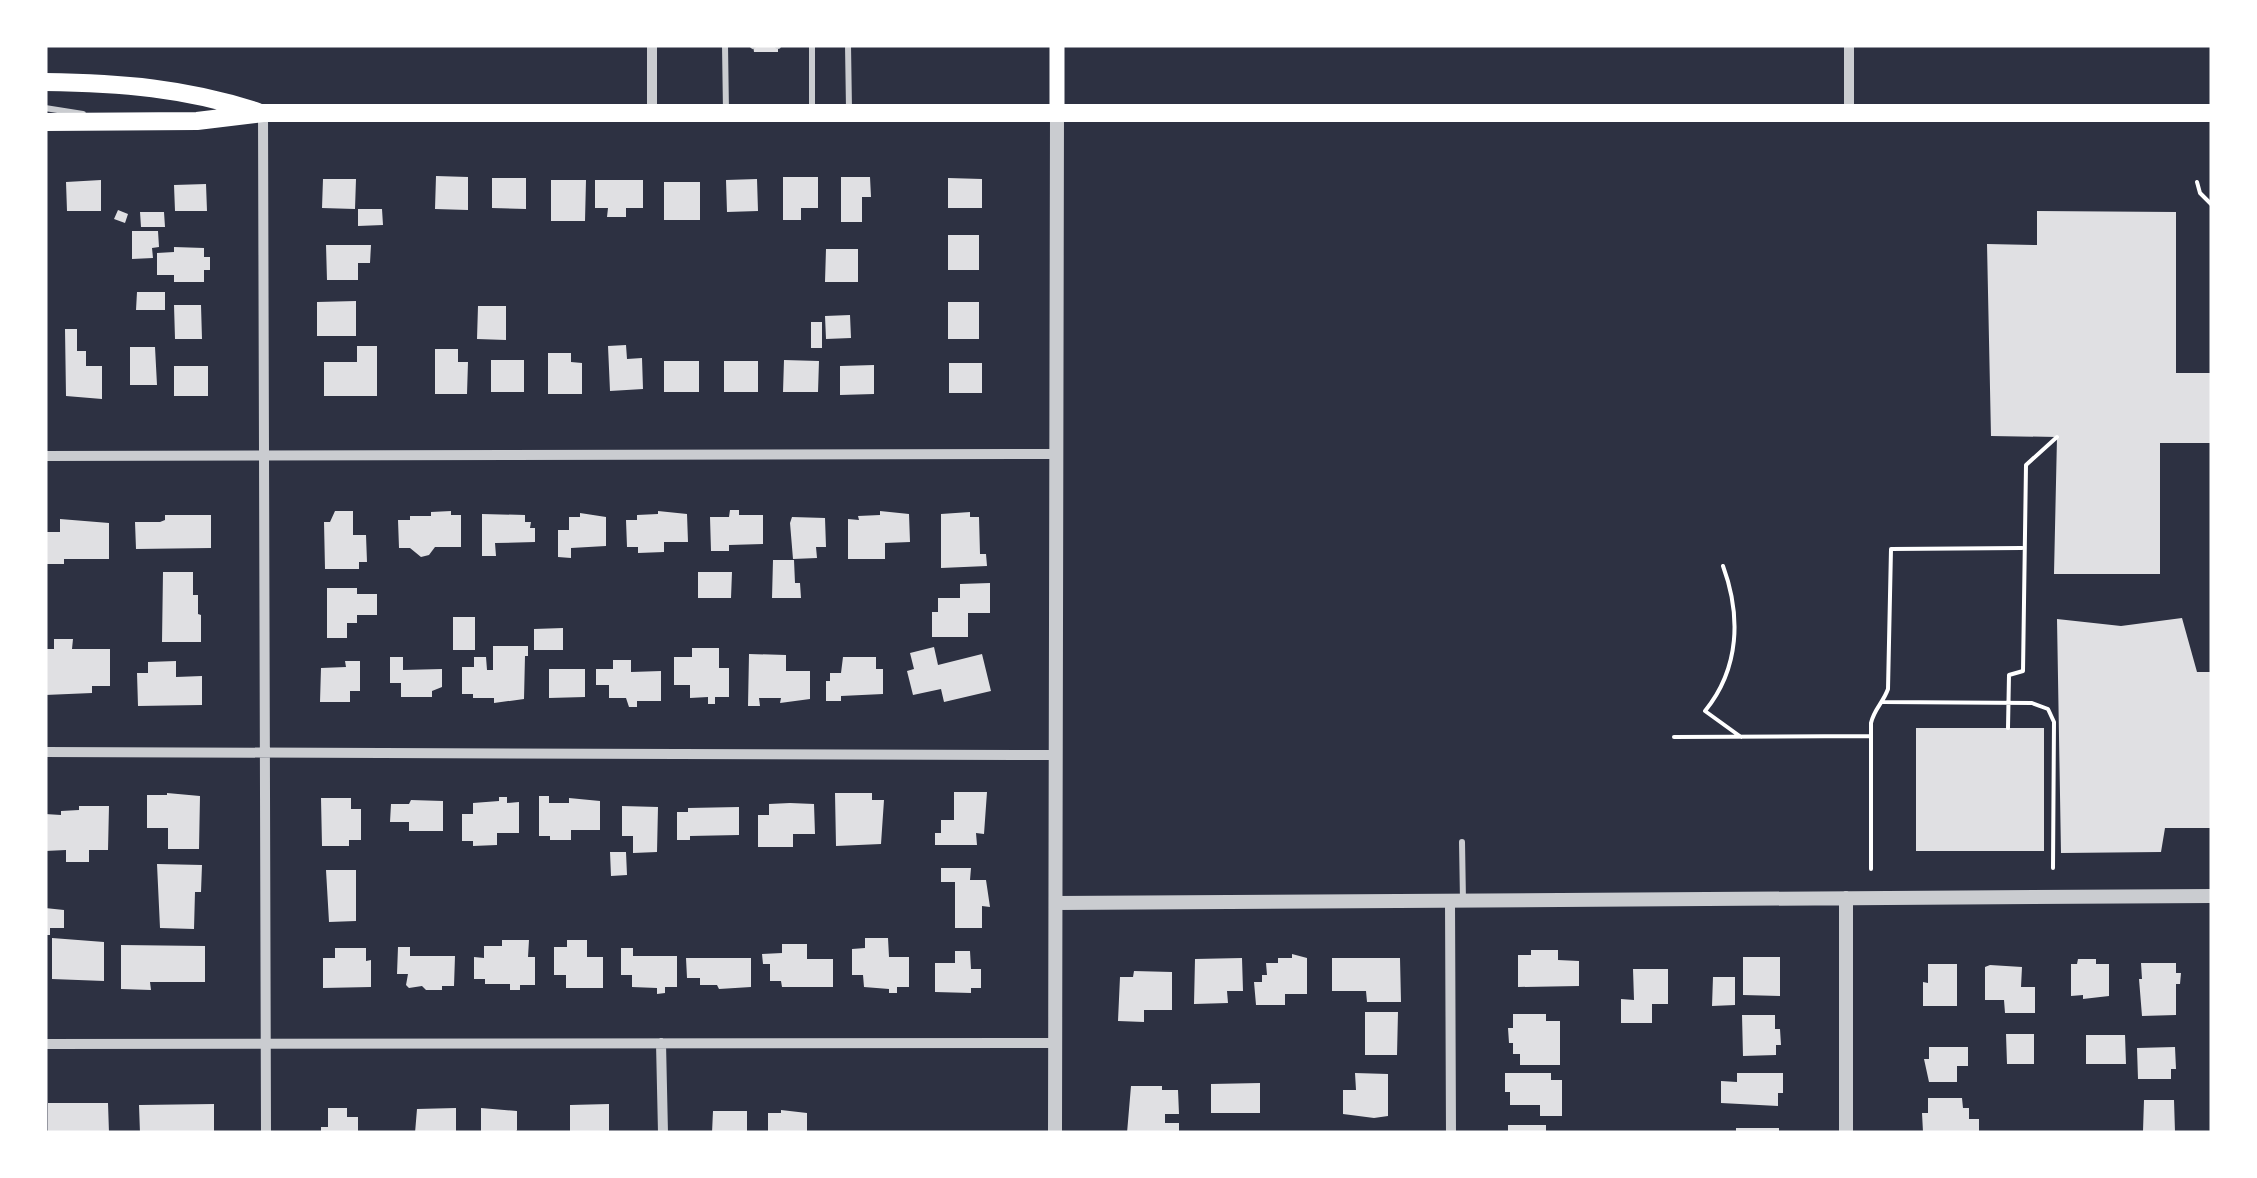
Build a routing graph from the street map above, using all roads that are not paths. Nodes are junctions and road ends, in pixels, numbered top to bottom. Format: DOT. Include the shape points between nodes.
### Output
graph roads {
  1 [pos="652,45"];
  2 [pos="725,45"];
  3 [pos="812,45"];
  4 [pos="848,45"];
  5 [pos="1057,45"];
  6 [pos="1848,45"];
  7 [pos="45,82"];
  8 [pos="45,108"];
  9 [pos="1057,112"];
  10 [pos="652,113"];
  11 [pos="726,113"];
  12 [pos="812,113"];
  13 [pos="849,113"];
  14 [pos="1849,113"];
  15 [pos="2212,113"];
  16 [pos="263,114"];
  17 [pos="45,122"];
  18 [pos="145,122"];
  19 [pos="1055,454"];
  20 [pos="45,456"];
  21 [pos="264,456"];
  22 [pos="45,752"];
  23 [pos="265,754"];
  24 [pos="1055,755"];
  25 [pos="1462,842"];
  26 [pos="2212,896"];
  27 [pos="1846,898"];
  28 [pos="1056,902"];
  29 [pos="1456,903"];
  30 [pos="1055,1043"];
  31 [pos="45,1044"];
  32 [pos="266,1044"];
  33 [pos="662,1044"];
  34 [pos="266,1133"];
  35 [pos="663,1133"];
  36 [pos="1056,1133"];
  37 [pos="1451,1133"];
  38 [pos="1846,1133"];
  1 -- 10 [label="street"];
  2 -- 11 [label="lane"];
  3 -- 12 [label="lane"];
  4 -- 13 [label="lane"];
  5 -- 9 [label="main road"];
  6 -- 14 [label="street"];
  7 -- 16 [label="main road" via="154,86"];
  8 -- 18 [label="lane"];
  9 -- 13 [label="main road"];
  9 -- 14 [label="main road"];
  9 -- 19 [label="street"];
  10 -- 11 [label="main road"];
  10 -- 16 [label="main road"];
  11 -- 12 [label="main road"];
  12 -- 13 [label="main road"];
  14 -- 15 [label="main road"];
  16 -- 18 [label="main road"];
  16 -- 21 [label="street"];
  17 -- 18 [label="main road"];
  19 -- 21 [label="street"];
  19 -- 24 [label="street"];
  20 -- 21 [label="street"];
  21 -- 23 [label="street"];
  22 -- 23 [label="street"];
  23 -- 24 [label="street"];
  23 -- 32 [label="street"];
  24 -- 28 [label="street"];
  25 -- 29 [label="lane"];
  26 -- 27 [label="street"];
  27 -- 29 [label="street"];
  27 -- 38 [label="street"];
  28 -- 29 [label="street"];
  28 -- 30 [label="street"];
  29 -- 37 [label="street"];
  30 -- 33 [label="street"];
  30 -- 36 [label="street"];
  31 -- 32 [label="street"];
  32 -- 33 [label="street"];
  32 -- 34 [label="street"];
  33 -- 35 [label="street"];
}
